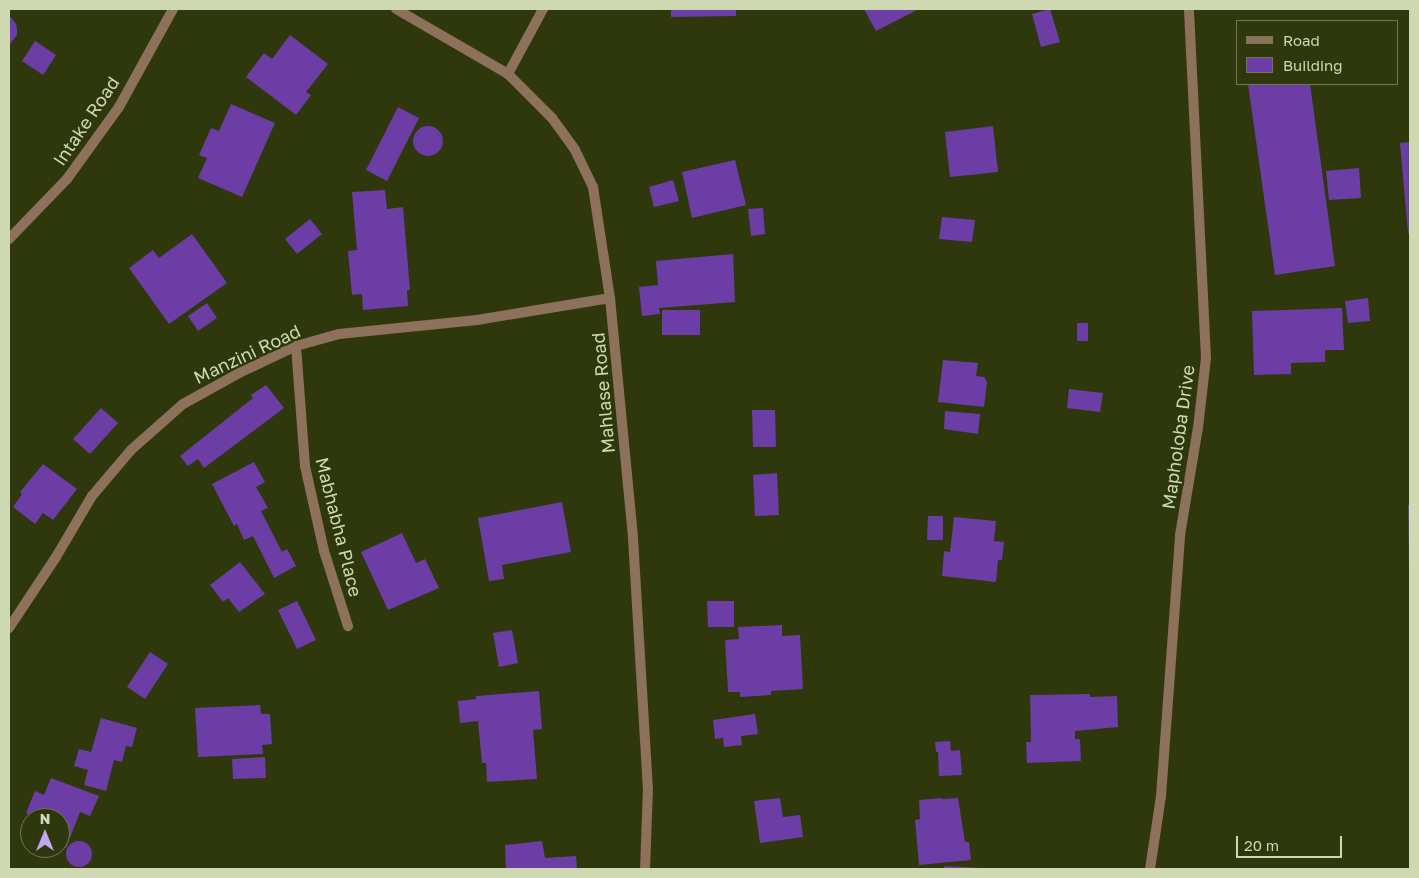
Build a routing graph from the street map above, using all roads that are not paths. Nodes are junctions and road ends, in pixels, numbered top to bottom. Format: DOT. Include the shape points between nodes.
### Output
graph roads {
  1 [pos="173,9"];
  2 [pos="396,9"];
  3 [pos="542,9"];
  4 [pos="1189,9"];
  5 [pos="508,74"];
  6 [pos="9,239"];
  7 [pos="610,298"];
  8 [pos="296,346"];
  9 [pos="348,626"];
  10 [pos="9,628"];
  11 [pos="645,869"];
  12 [pos="1150,869"];
  1 -- 6 [label="street, Intake Road" via="119,107 67,179"];
  2 -- 5 [label="street, Mahlase Road"];
  3 -- 5 [label="street"];
  4 -- 12 [label="street, Mapholoba Drive" via="1206,358 1180,535 1161,796"];
  5 -- 7 [label="street, Mahlase Road" via="552,118 575,150 593,187"];
  7 -- 8 [label="street, Manzini Road" via="477,320 346,333"];
  7 -- 11 [label="street, Mahlase Road" via="634,557 648,788"];
  8 -- 9 [label="street, Mabhabha Place" via="305,466 324,551"];
  8 -- 10 [label="street, Manzini Road" via="183,404 130,450 92,496"];
}
